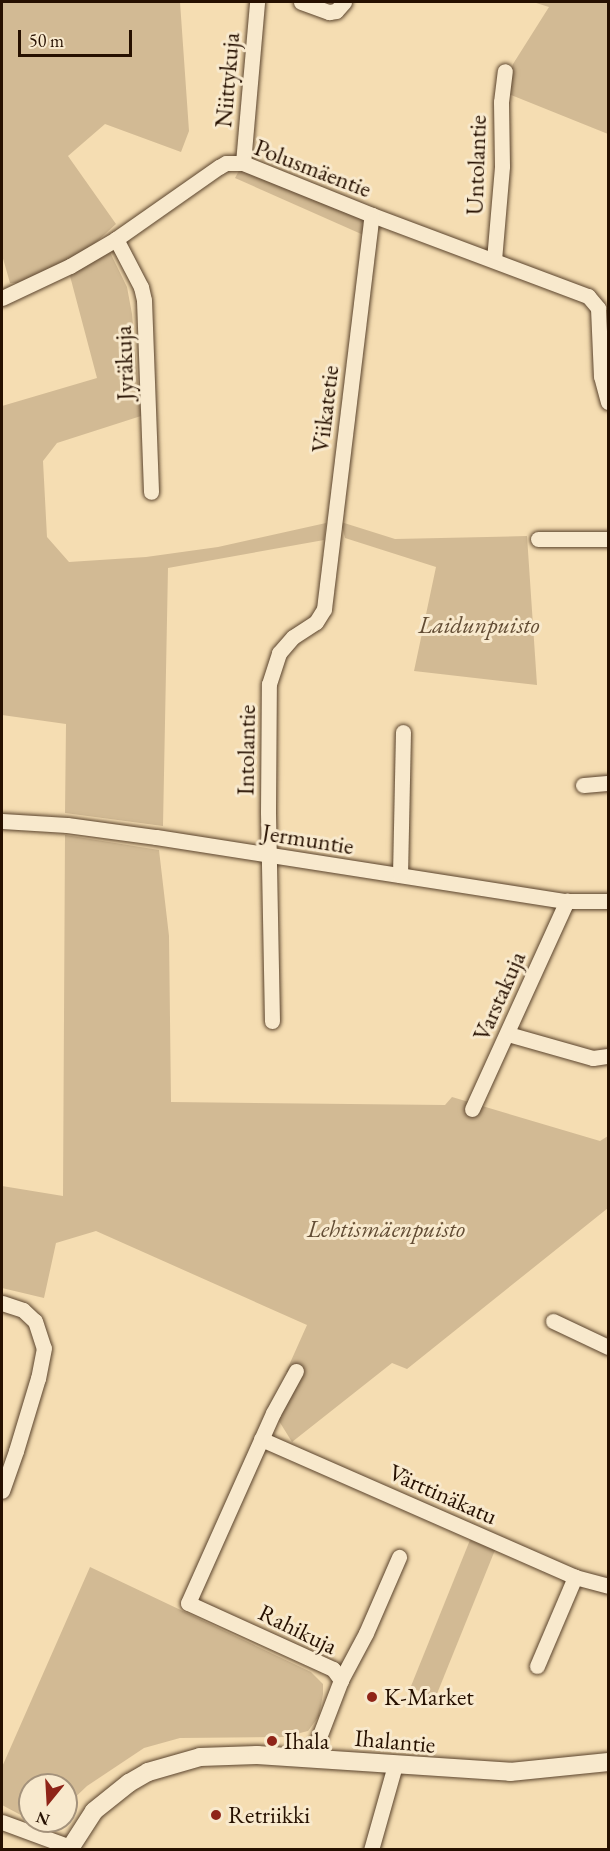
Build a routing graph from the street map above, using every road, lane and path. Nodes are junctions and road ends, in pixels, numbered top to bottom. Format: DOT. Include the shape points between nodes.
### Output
graph roads {
  1 [pos="257,2"];
  2 [pos="301,2"];
  3 [pos="344,2"];
  4 [pos="505,71"];
  5 [pos="243,163"];
  6 [pos="372,215"];
  7 [pos="116,239"];
  8 [pos="494,261"];
  9 [pos="2,298"];
  10 [pos="609,402"];
  11 [pos="151,492"];
  12 [pos="538,539"];
  13 [pos="609,539"];
  14 [pos="324,609"];
  15 [pos="403,732"];
  16 [pos="609,783"];
  17 [pos="583,784"];
  18 [pos="2,821"];
  19 [pos="270,856"];
  20 [pos="400,875"];
  21 [pos="567,901"];
  22 [pos="609,901"];
  23 [pos="272,1021"];
  24 [pos="508,1034"];
  25 [pos="609,1056"];
  26 [pos="472,1109"];
  27 [pos="2,1303"];
  28 [pos="553,1321"];
  29 [pos="609,1347"];
  30 [pos="297,1371"];
  31 [pos="261,1439"];
  32 [pos="2,1491"];
  33 [pos="399,1557"];
  34 [pos="575,1577"];
  35 [pos="609,1586"];
  36 [pos="537,1666"];
  37 [pos="340,1680"];
  38 [pos="311,1758"];
  39 [pos="609,1762"];
  40 [pos="395,1765"];
  41 [pos="2,1822"];
  42 [pos="70,1848"];
  43 [pos="371,1850"];
  1 -- 5 [label="street, Niittykuja"];
  2 -- 3 [label="street" via="329,12 336,11"];
  4 -- 8 [label="street, Untolantie"];
  5 -- 6 [label="street, Polusmäentie"];
  5 -- 7 [label="street, Polusmäentie" via="219,167"];
  6 -- 8 [label="street, Polusmäentie"];
  6 -- 14 [label="street, Viikatetie"];
  7 -- 9 [label="street, Polusmäentie"];
  7 -- 11 [label="street, Jyräkuja" via="141,286 144,300"];
  8 -- 10 [label="street, Polusmäentie" via="595,302 601,376"];
  12 -- 13 [label="street"];
  14 -- 19 [label="street, Intolantie" via="316,622 285,644 271,673"];
  15 -- 20 [label="street"];
  16 -- 17 [label="street"];
  18 -- 19 [label="street, Jermuntie" via="67,825"];
  19 -- 20 [label="street, Jermuntie"];
  19 -- 23 [label="street, Intolantie"];
  20 -- 21 [label="street, Jermuntie"];
  21 -- 22 [label="street, Jermuntie"];
  21 -- 24 [label="street, Varstakuja"];
  24 -- 25 [label="street" via="593,1058"];
  24 -- 26 [label="street, Varstakuja"];
  27 -- 32 [label="street" via="23,1310 35,1321 44,1348"];
  28 -- 29 [label="street"];
  30 -- 31 [label="street"];
  31 -- 34 [label="street, Värttinäkatu"];
  31 -- 37 [label="street, Rahikuja" via="188,1603 314,1658 333,1669"];
  33 -- 37 [label="street" via="366,1633"];
  34 -- 35 [label="street, Värttinäkatu"];
  34 -- 36 [label="street"];
  37 -- 38 [label="street, Rahikuja"];
  38 -- 40 [label="street, Ihalantie"];
  38 -- 42 [label="street, Ihalantie" via="223,1755 182,1761 148,1772 94,1811"];
  39 -- 40 [label="street, Ihalantie" via="510,1772"];
  40 -- 43 [label="street"];
  41 -- 42 [label="street"];
}
